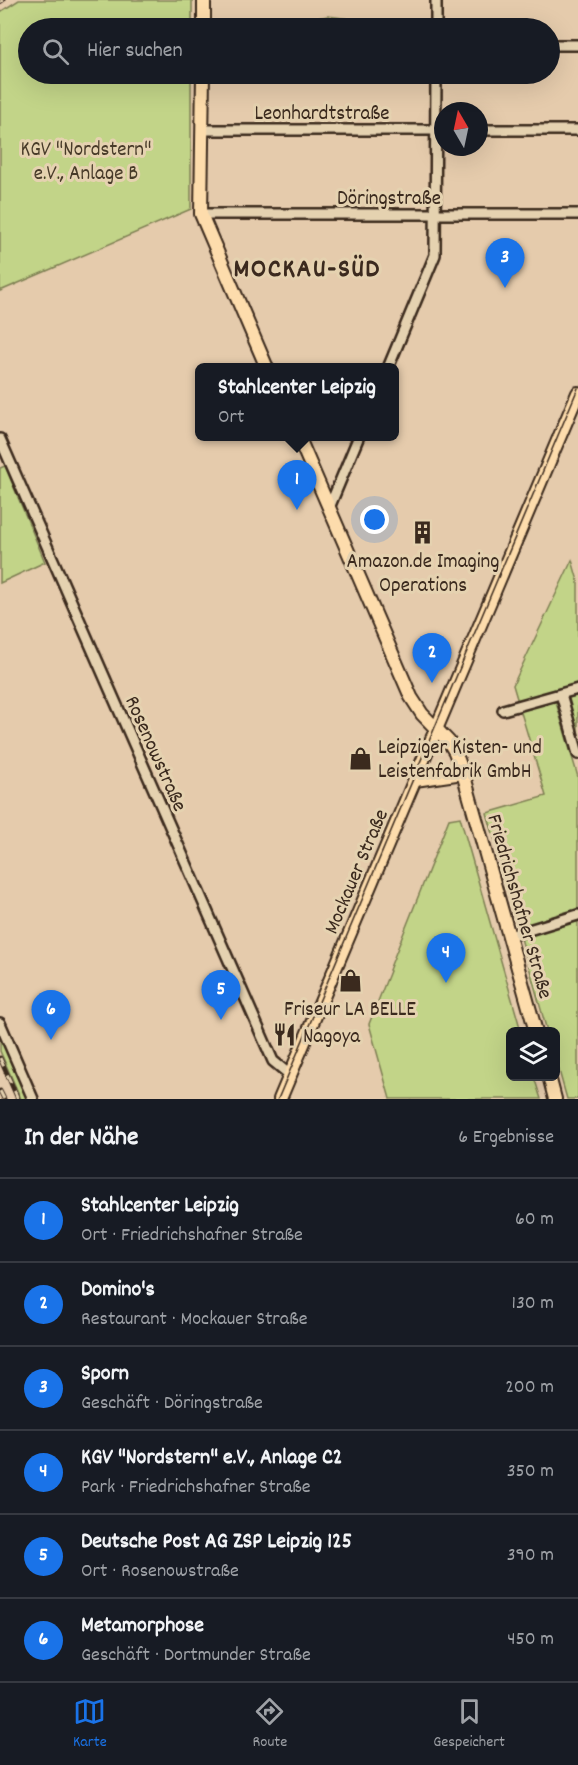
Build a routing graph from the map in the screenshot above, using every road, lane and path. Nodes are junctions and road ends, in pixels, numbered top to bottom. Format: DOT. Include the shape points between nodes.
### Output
graph roads {
  1 [pos="204,0"];
  2 [pos="436,0"];
  3 [pos="204,18"];
  4 [pos="436,18"];
  5 [pos="560,45"];
  6 [pos="578,45"];
  7 [pos="203,84"];
  8 [pos="437,84"];
  9 [pos="438,102"];
  10 [pos="202,130"];
  11 [pos="434,130"];
  12 [pos="488,130"];
  13 [pos="578,130"];
  14 [pos="438,156"];
  15 [pos="201,214"];
  16 [pos="578,214"];
  17 [pos="435,215"];
  18 [pos="265,363"];
  19 [pos="390,363"];
  20 [pos="578,393"];
  21 [pos="0,439"];
  22 [pos="299,441"];
  23 [pos="357,441"];
  24 [pos="329,508"];
  25 [pos="578,689"];
  26 [pos="561,694"];
  27 [pos="503,710"];
  28 [pos="437,729"];
  29 [pos="578,754"];
  30 [pos="463,773"];
  31 [pos="415,780"];
  32 [pos="578,915"];
  33 [pos="509,936"];
  34 [pos="0,1023"];
  35 [pos="535,1027"];
  36 [pos="290,1075"];
  37 [pos="550,1081"];
  38 [pos="33,1099"];
  39 [pos="280,1099"];
  40 [pos="555,1099"];
  1 -- 3 [label="main road"];
  2 -- 4 [label="street"];
  5 -- 6 [label="street"];
  7 -- 10 [label="main road"];
  8 -- 9 [label="street"];
  10 -- 11 [label="street, Leonhardtstraße"];
  10 -- 15 [label="main road"];
  12 -- 13 [label="street"];
  14 -- 17 [label="street"];
  15 -- 17 [label="street, Döringstraße"];
  15 -- 18 [label="main road"];
  16 -- 17 [label="street, Döringstraße"];
  17 -- 19 [label="street" via="435,255"];
  20 -- 28 [label="main road, Mockauer Straße"];
  21 -- 36 [label="street, Rosenowstraße" via="273,1061"];
  22 -- 24 [label="main road, Friedrichshafner Straße"];
  23 -- 24 [label="street"];
  24 -- 28 [label="main road, Friedrichshafner Straße" via="411,697"];
  25 -- 26 [label="street"];
  26 -- 27 [label="street"];
  26 -- 29 [label="street"];
  28 -- 30 [label="main road, Friedrichshafner Straße" via="455,752"];
  28 -- 31 [label="main road, Mockauer Straße"];
  30 -- 31 [label="main road"];
  30 -- 33 [label="main road, Friedrichshafner Straße"];
  31 -- 36 [label="main road, Mockauer Straße"];
  32 -- 33 [label="street"];
  33 -- 35 [label="main road, Friedrichshafner Straße"];
  34 -- 38 [label="street"];
  36 -- 39 [label="main road, Mockauer Straße"];
  37 -- 40 [label="main road"];
}
